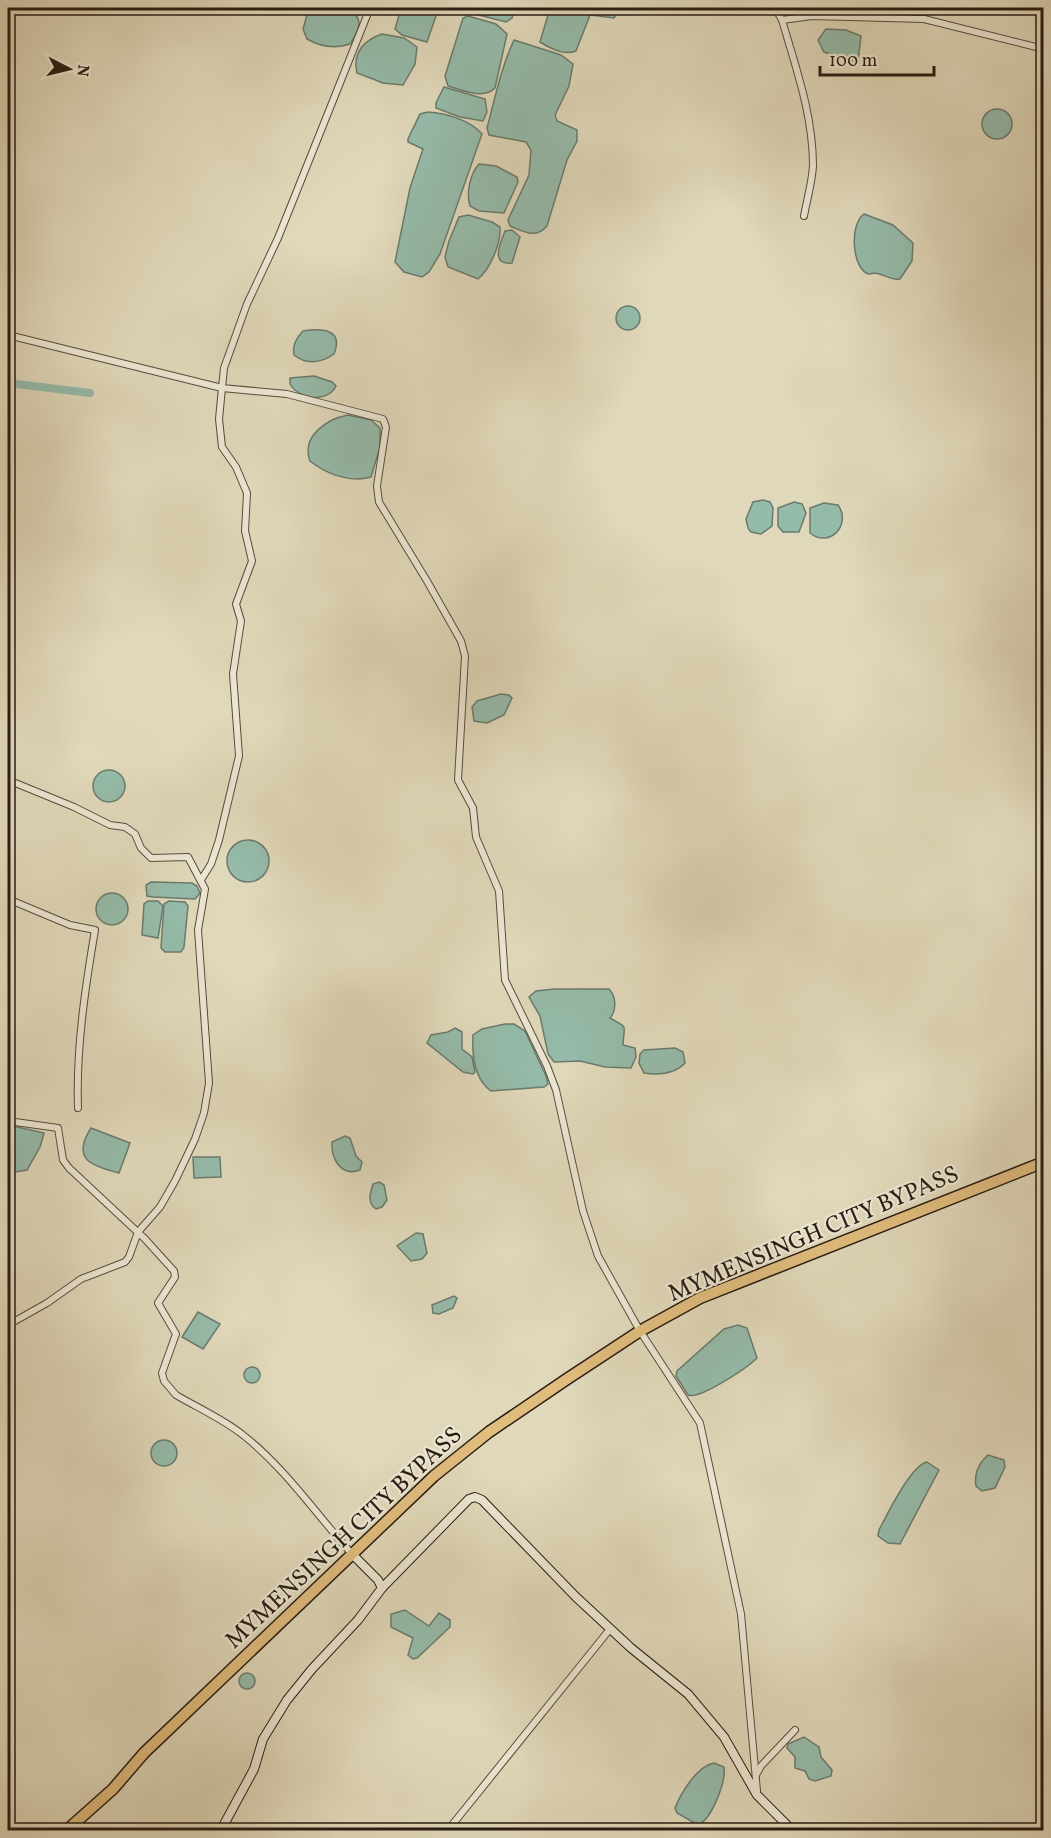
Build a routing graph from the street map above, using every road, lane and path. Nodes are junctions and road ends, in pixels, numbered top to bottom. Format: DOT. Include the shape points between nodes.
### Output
graph roads {
  1 [pos="370,8"];
  2 [pos="775,8"];
  3 [pos="782,20"];
  4 [pos="1044,49"];
  5 [pos="804,216"];
  6 [pos="8,335"];
  7 [pos="222,388"];
  8 [pos="8,780"];
  9 [pos="201,879"];
  10 [pos="8,899"];
  11 [pos="78,1108"];
  12 [pos="8,1121"];
  13 [pos="1044,1161"];
  14 [pos="138,1232"];
  15 [pos="8,1324"];
  16 [pos="640,1331"];
  17 [pos="352,1554"];
  18 [pos="382,1588"];
  19 [pos="610,1629"];
  20 [pos="795,1730"];
  21 [pos="755,1776"];
  22 [pos="757,1795"];
  23 [pos="67,1830"];
  24 [pos="221,1830"];
  25 [pos="448,1830"];
  26 [pos="792,1830"];
  1 -- 7 [label="street" via="278,238 247,304 224,368"];
  2 -- 3 [label="street"];
  3 -- 4 [label="street" via="812,16 924,20"];
  3 -- 5 [label="street" via="809,121 813,167"];
  6 -- 7 [label="street"];
  7 -- 9 [label="street" via="222,447 247,493 245,531 252,561 236,604 241,621 233,674 239,756 212,864"];
  7 -- 16 [label="street" via="287,394 383,419 386,428 377,486 379,502 444,611 465,656 458,780 473,808 476,837 499,891 505,980 548,1066 598,1256"];
  8 -- 9 [label="street" via="110,825 125,827 135,834 141,849 151,858 188,857"];
  9 -- 14 [label="street" via="204,898 198,930 210,1072 207,1098 195,1139 175,1181 160,1207"];
  10 -- 11 [label="street" via="70,925 94,930 79,1056"];
  12 -- 14 [label="street" via="58,1128 63,1160 69,1168"];
  13 -- 16 [label="highway, MYMENSINGH CITY BYPASS" via="700,1298"];
  14 -- 15 [label="street" via="124,1262 81,1279"];
  14 -- 17 [label="street" via="175,1274 158,1303 176,1334 162,1372 164,1381 176,1395 221,1420 259,1450"];
  16 -- 17 [label="highway, MYMENSINGH CITY BYPASS" via="489,1432 434,1476"];
  16 -- 21 [label="street" via="700,1422 741,1614"];
  17 -- 18 [label="street"];
  17 -- 23 [label="highway, MYMENSINGH CITY BYPASS"];
  18 -- 19 [label="street" via="469,1499 476,1497"];
  18 -- 24 [label="street" via="287,1700 263,1739 254,1769"];
  19 -- 22 [label="street" via="688,1694 724,1737"];
  19 -- 25 [label="street"];
  20 -- 21 [label="street"];
  21 -- 22 [label="street"];
  22 -- 26 [label="street"];
}
